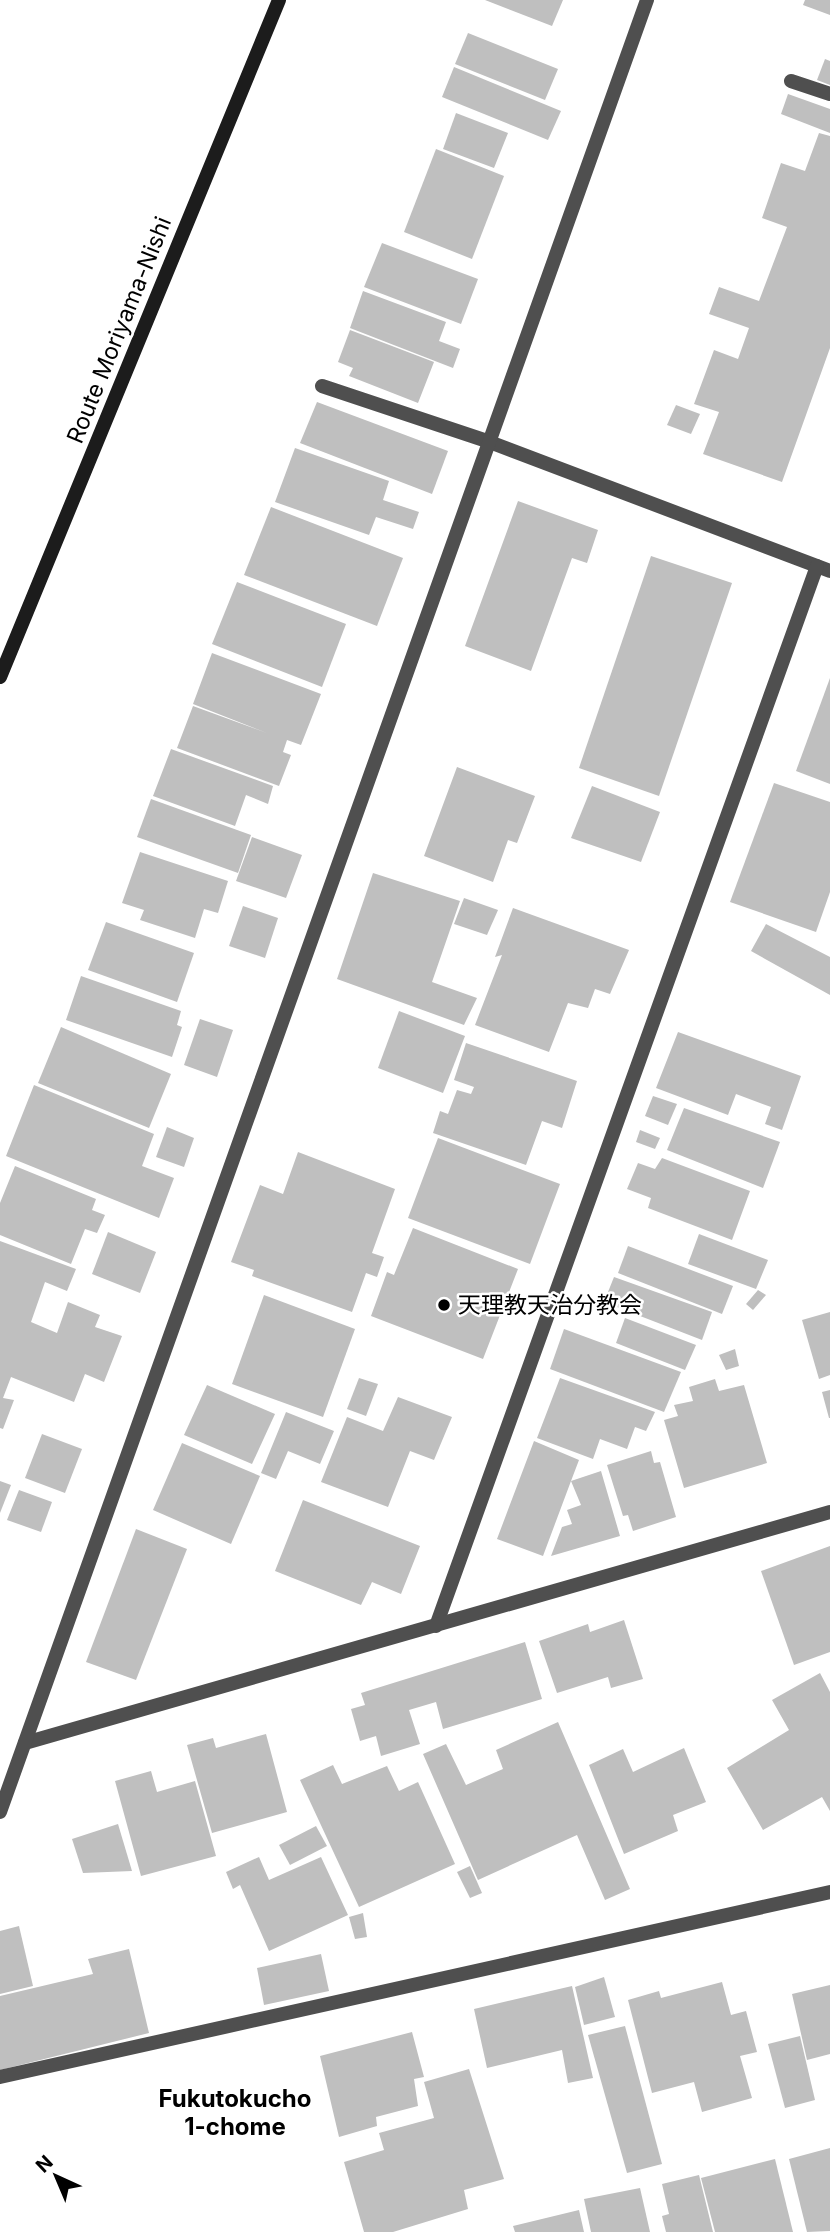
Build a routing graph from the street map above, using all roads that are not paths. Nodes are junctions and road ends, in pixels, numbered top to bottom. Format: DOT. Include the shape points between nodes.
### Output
graph roads {
  1 [pos="279,0"];
  2 [pos="648,0"];
  3 [pos="791,81"];
  4 [pos="830,94"];
  5 [pos="323,386"];
  6 [pos="487,441"];
  7 [pos="824,568"];
  8 [pos="0,677"];
  9 [pos="830,1512"];
  10 [pos="436,1626"];
  11 [pos="25,1743"];
  12 [pos="0,1811"];
  13 [pos="830,1892"];
  14 [pos="0,2077"];
  1 -- 8 [label="main road, Route Moriyama-Nishi"];
  2 -- 6 [label="street"];
  3 -- 4 [label="street"];
  5 -- 6 [label="street"];
  6 -- 7 [label="street"];
  6 -- 11 [label="street"];
  7 -- 10 [label="street"];
  9 -- 10 [label="street"];
  10 -- 11 [label="street"];
  11 -- 12 [label="street"];
  13 -- 14 [label="street"];
}
